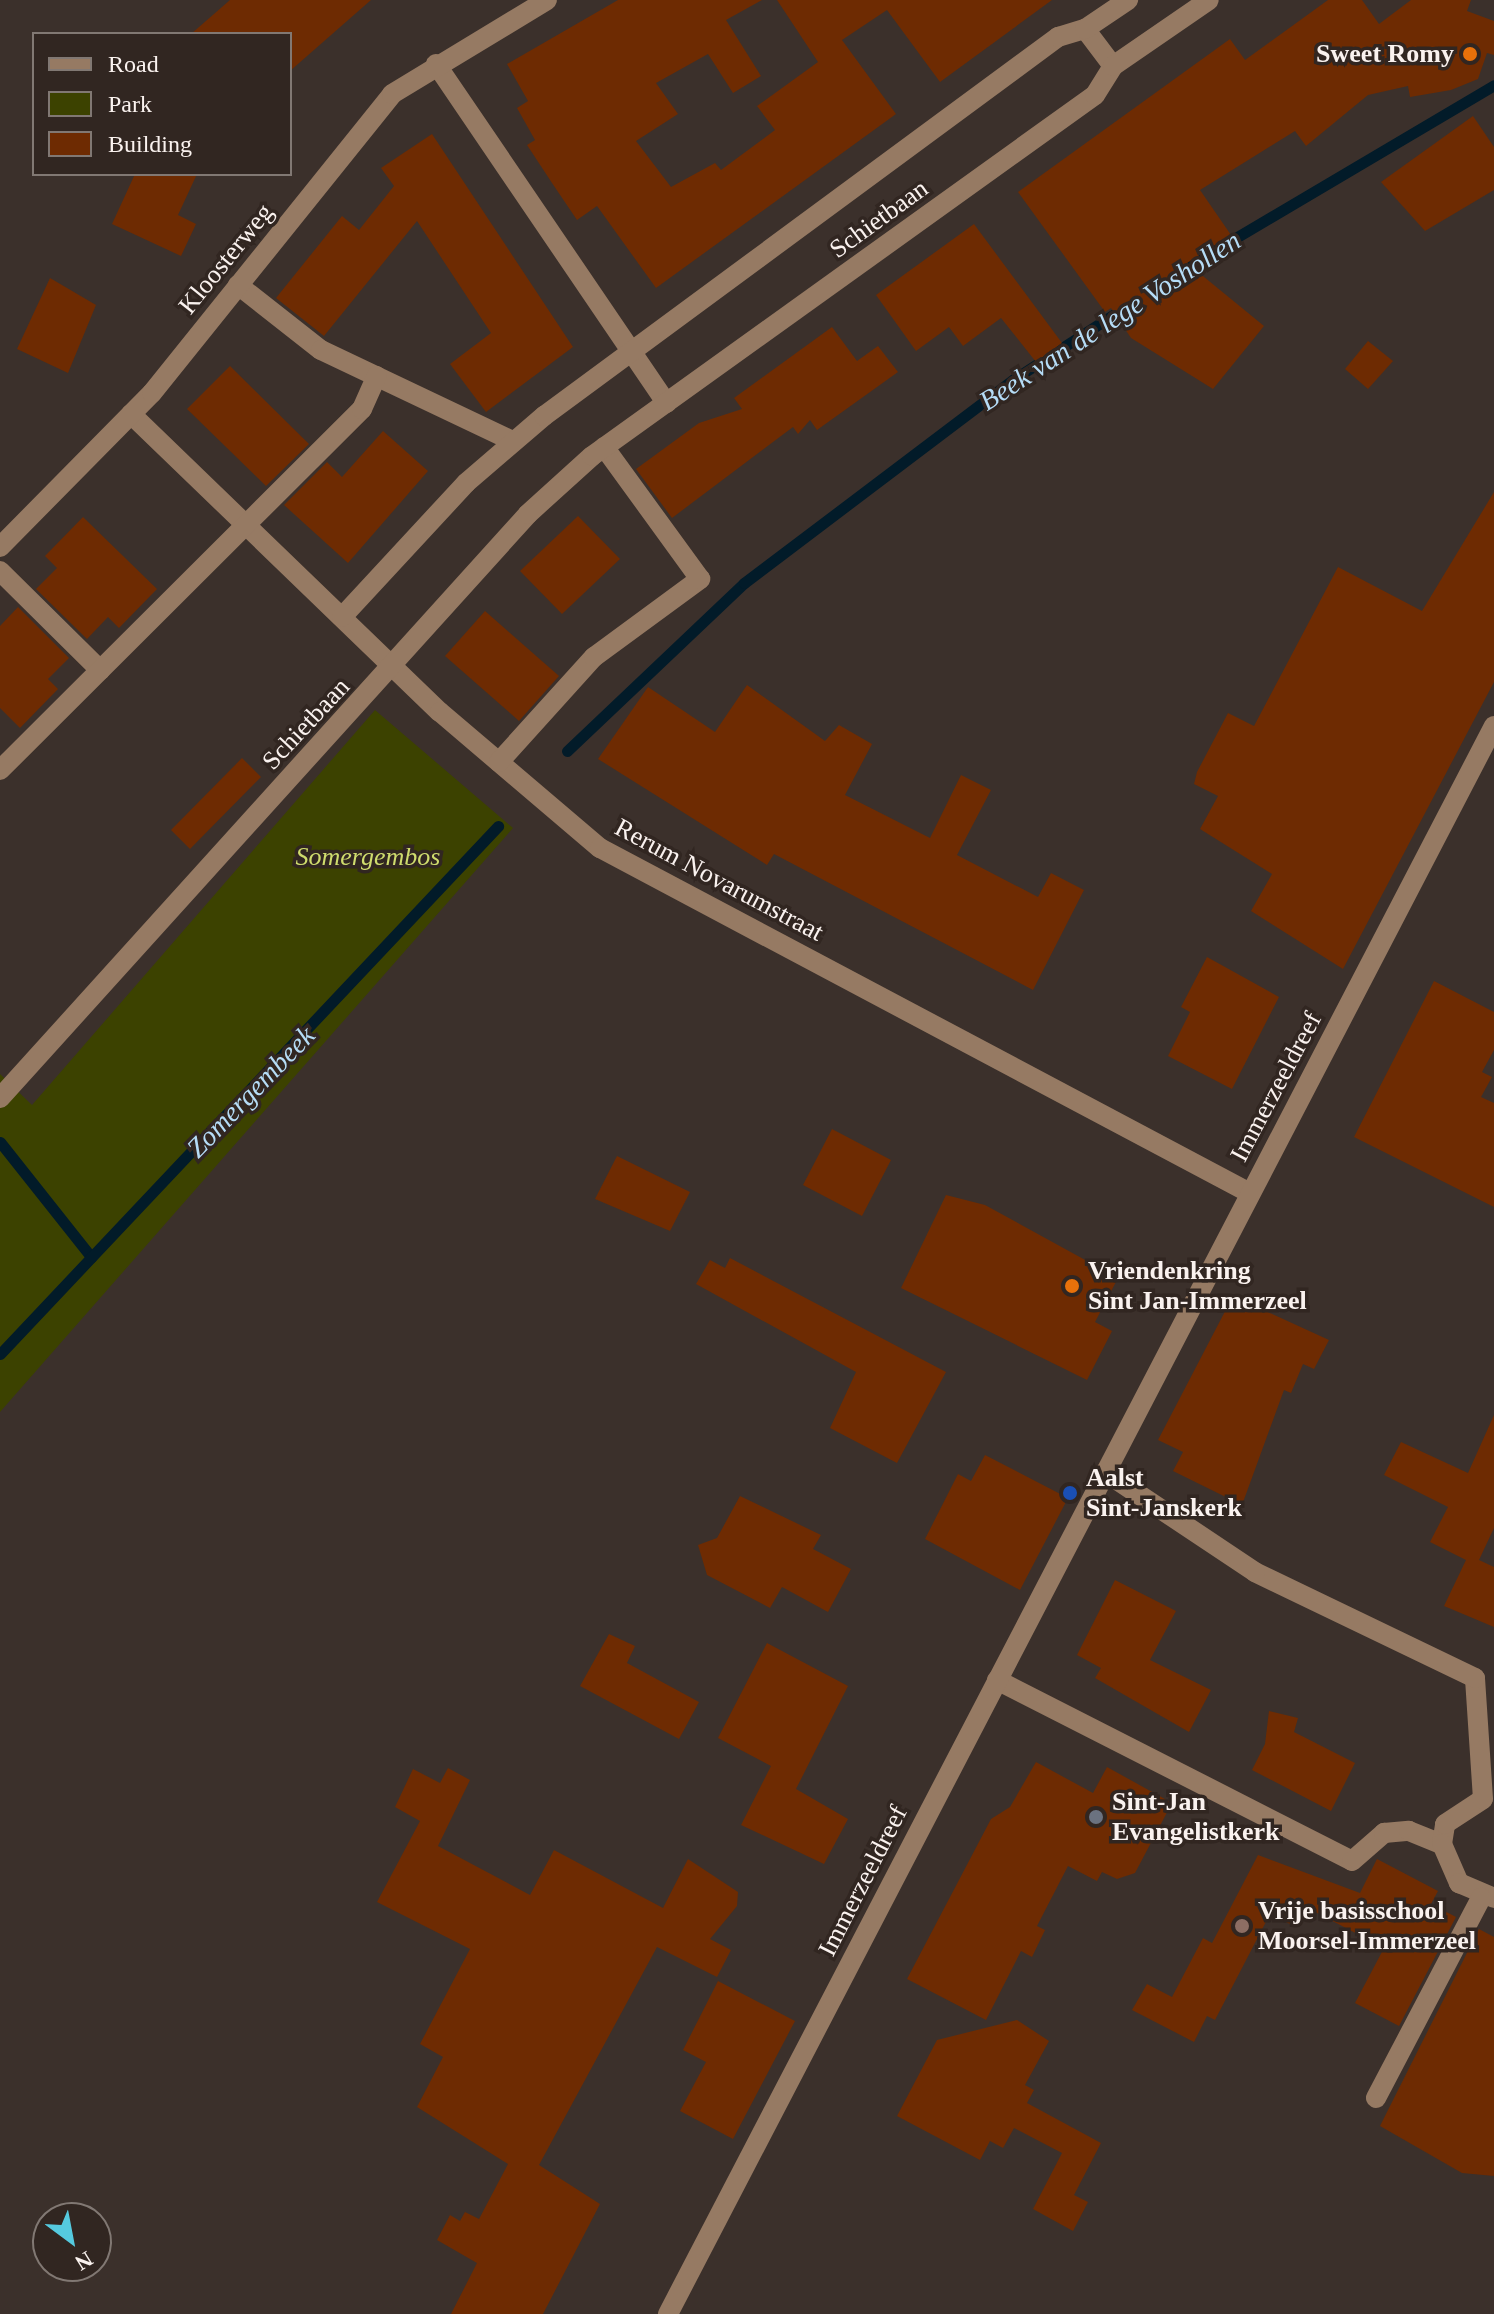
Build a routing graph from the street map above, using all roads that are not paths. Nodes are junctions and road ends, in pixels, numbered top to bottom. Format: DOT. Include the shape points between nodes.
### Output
graph roads {
  1 [pos="547,0"];
  2 [pos="1128,0"];
  3 [pos="1209,0"];
  4 [pos="1085,29"];
  5 [pos="436,64"];
  6 [pos="1113,66"];
  7 [pos="238,285"];
  8 [pos="628,351"];
  9 [pos="370,392"];
  10 [pos="666,403"];
  11 [pos="131,414"];
  12 [pos="513,441"];
  13 [pos="604,447"];
  14 [pos="244,526"];
  15 [pos="0,547"];
  16 [pos="0,571"];
  17 [pos="342,617"];
  18 [pos="393,668"];
  19 [pos="100,670"];
  20 [pos="1494,726"];
  21 [pos="499,762"];
  22 [pos="0,770"];
  23 [pos="0,1098"];
  24 [pos="1250,1193"];
  25 [pos="1105,1472"];
  26 [pos="997,1680"];
  27 [pos="1488,1798"];
  28 [pos="1442,1844"];
  29 [pos="1487,1898"];
  30 [pos="1376,2098"];
  31 [pos="668,2314"];
  1 -- 5 [label="street, Kloosterweg"];
  2 -- 4 [label="street, Schietbaan"];
  3 -- 6 [label="street, Schietbaan"];
  4 -- 6 [label="street"];
  4 -- 8 [label="street, Schietbaan" via="1058,37"];
  5 -- 7 [label="street, Kloosterweg" via="392,94"];
  5 -- 8 [label="street"];
  6 -- 10 [label="street, Schietbaan" via="1095,95"];
  7 -- 9 [label="street"];
  7 -- 11 [label="street, Kloosterweg"];
  8 -- 10 [label="street"];
  8 -- 12 [label="street, Schietbaan"];
  9 -- 12 [label="street"];
  9 -- 14 [label="street"];
  10 -- 13 [label="street, Schietbaan"];
  11 -- 14 [label="street, Rerum Novarumstraat"];
  11 -- 15 [label="street, Kloosterweg"];
  12 -- 17 [label="street, Schietbaan"];
  13 -- 18 [label="street, Schietbaan" via="528,514"];
  13 -- 21 [label="street" via="700,579 594,657"];
  14 -- 17 [label="street, Rerum Novarumstraat"];
  14 -- 19 [label="street"];
  16 -- 19 [label="street"];
  17 -- 18 [label="street, Rerum Novarumstraat"];
  18 -- 21 [label="street, Rerum Novarumstraat"];
  18 -- 23 [label="street, Schietbaan"];
  19 -- 22 [label="street"];
  20 -- 24 [label="street, Immerzeeldreef"];
  21 -- 24 [label="street, Rerum Novarumstraat" via="600,848"];
  24 -- 25 [label="street, Immerzeeldreef"];
  25 -- 26 [label="street, Immerzeeldreef"];
  25 -- 27 [label="street" via="1255,1572 1475,1678"];
  26 -- 28 [label="street" via="1352,1861 1384,1833 1409,1831"];
  26 -- 31 [label="street, Immerzeeldreef"];
  27 -- 28 [label="street" via="1445,1824"];
  28 -- 29 [label="street" via="1459,1883"];
  29 -- 30 [label="street"];
}
